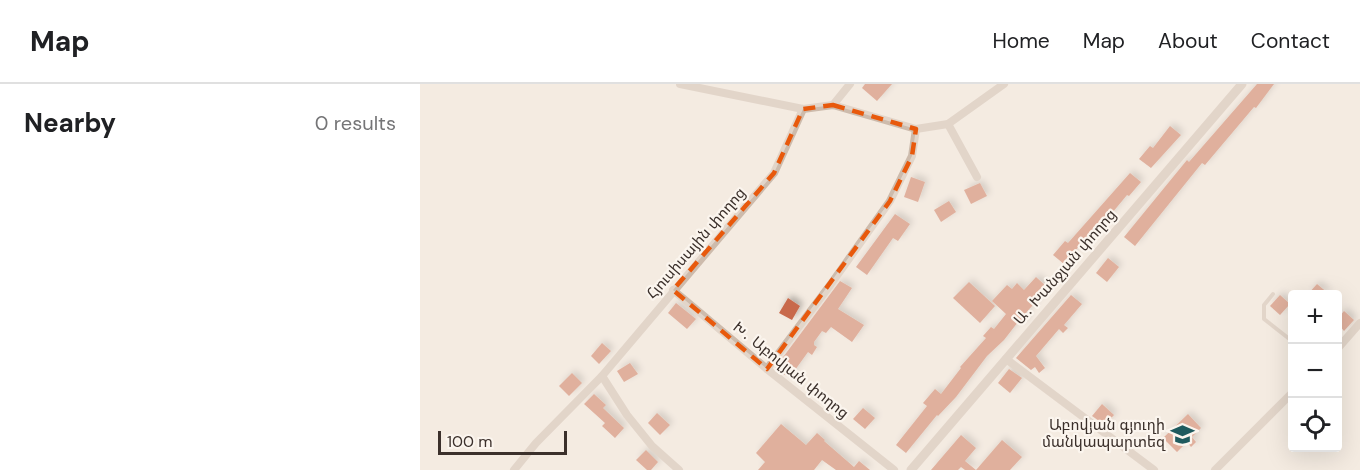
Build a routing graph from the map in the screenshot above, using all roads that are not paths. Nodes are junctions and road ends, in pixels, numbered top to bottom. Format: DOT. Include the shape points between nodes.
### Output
graph roads {
  1 [pos="680,84"];
  2 [pos="850,84"];
  3 [pos="1004,84"];
  4 [pos="1242,84"];
  5 [pos="832,105"];
  6 [pos="803,109"];
  7 [pos="948,124"];
  8 [pos="916,129"];
  9 [pos="977,177"];
  10 [pos="673,290"];
  11 [pos="1274,294"];
  12 [pos="1360,323"];
  13 [pos="1288,337"];
  14 [pos="1342,344"];
  15 [pos="1006,359"];
  16 [pos="766,369"];
  17 [pos="602,376"];
  18 [pos="1288,398"];
  19 [pos="514,470"];
  20 [pos="679,470"];
  21 [pos="894,470"];
  22 [pos="911,470"];
  23 [pos="1154,470"];
  24 [pos="1215,470"];
  1 -- 6 [label="street"];
  2 -- 5 [label="street"];
  3 -- 7 [label="street"];
  4 -- 15 [label="street, Ա․ Խանջյան փողոց"];
  5 -- 6 [label="street"];
  5 -- 8 [label="street"];
  6 -- 10 [label="street, Հյուսիսային փողոց" via="774,173"];
  7 -- 8 [label="street"];
  7 -- 9 [label="street"];
  8 -- 16 [label="street" via="912,156 890,201"];
  10 -- 16 [label="street, Խ․ Աբովյան փողոց"];
  10 -- 17 [label="street, Հյուսիսային փողոց"];
  11 -- 13 [label="lane" via="1264,305 1264,319"];
  12 -- 14 [label="street"];
  15 -- 22 [label="street, Ա․ Խանջյան փողոց"];
  15 -- 23 [label="street"];
  16 -- 21 [label="street, Խ․ Աբովյան փողոց"];
  17 -- 19 [label="street, Հյուսիսային փողոց"];
  17 -- 20 [label="street" via="651,446"];
  18 -- 24 [label="street"];
}
